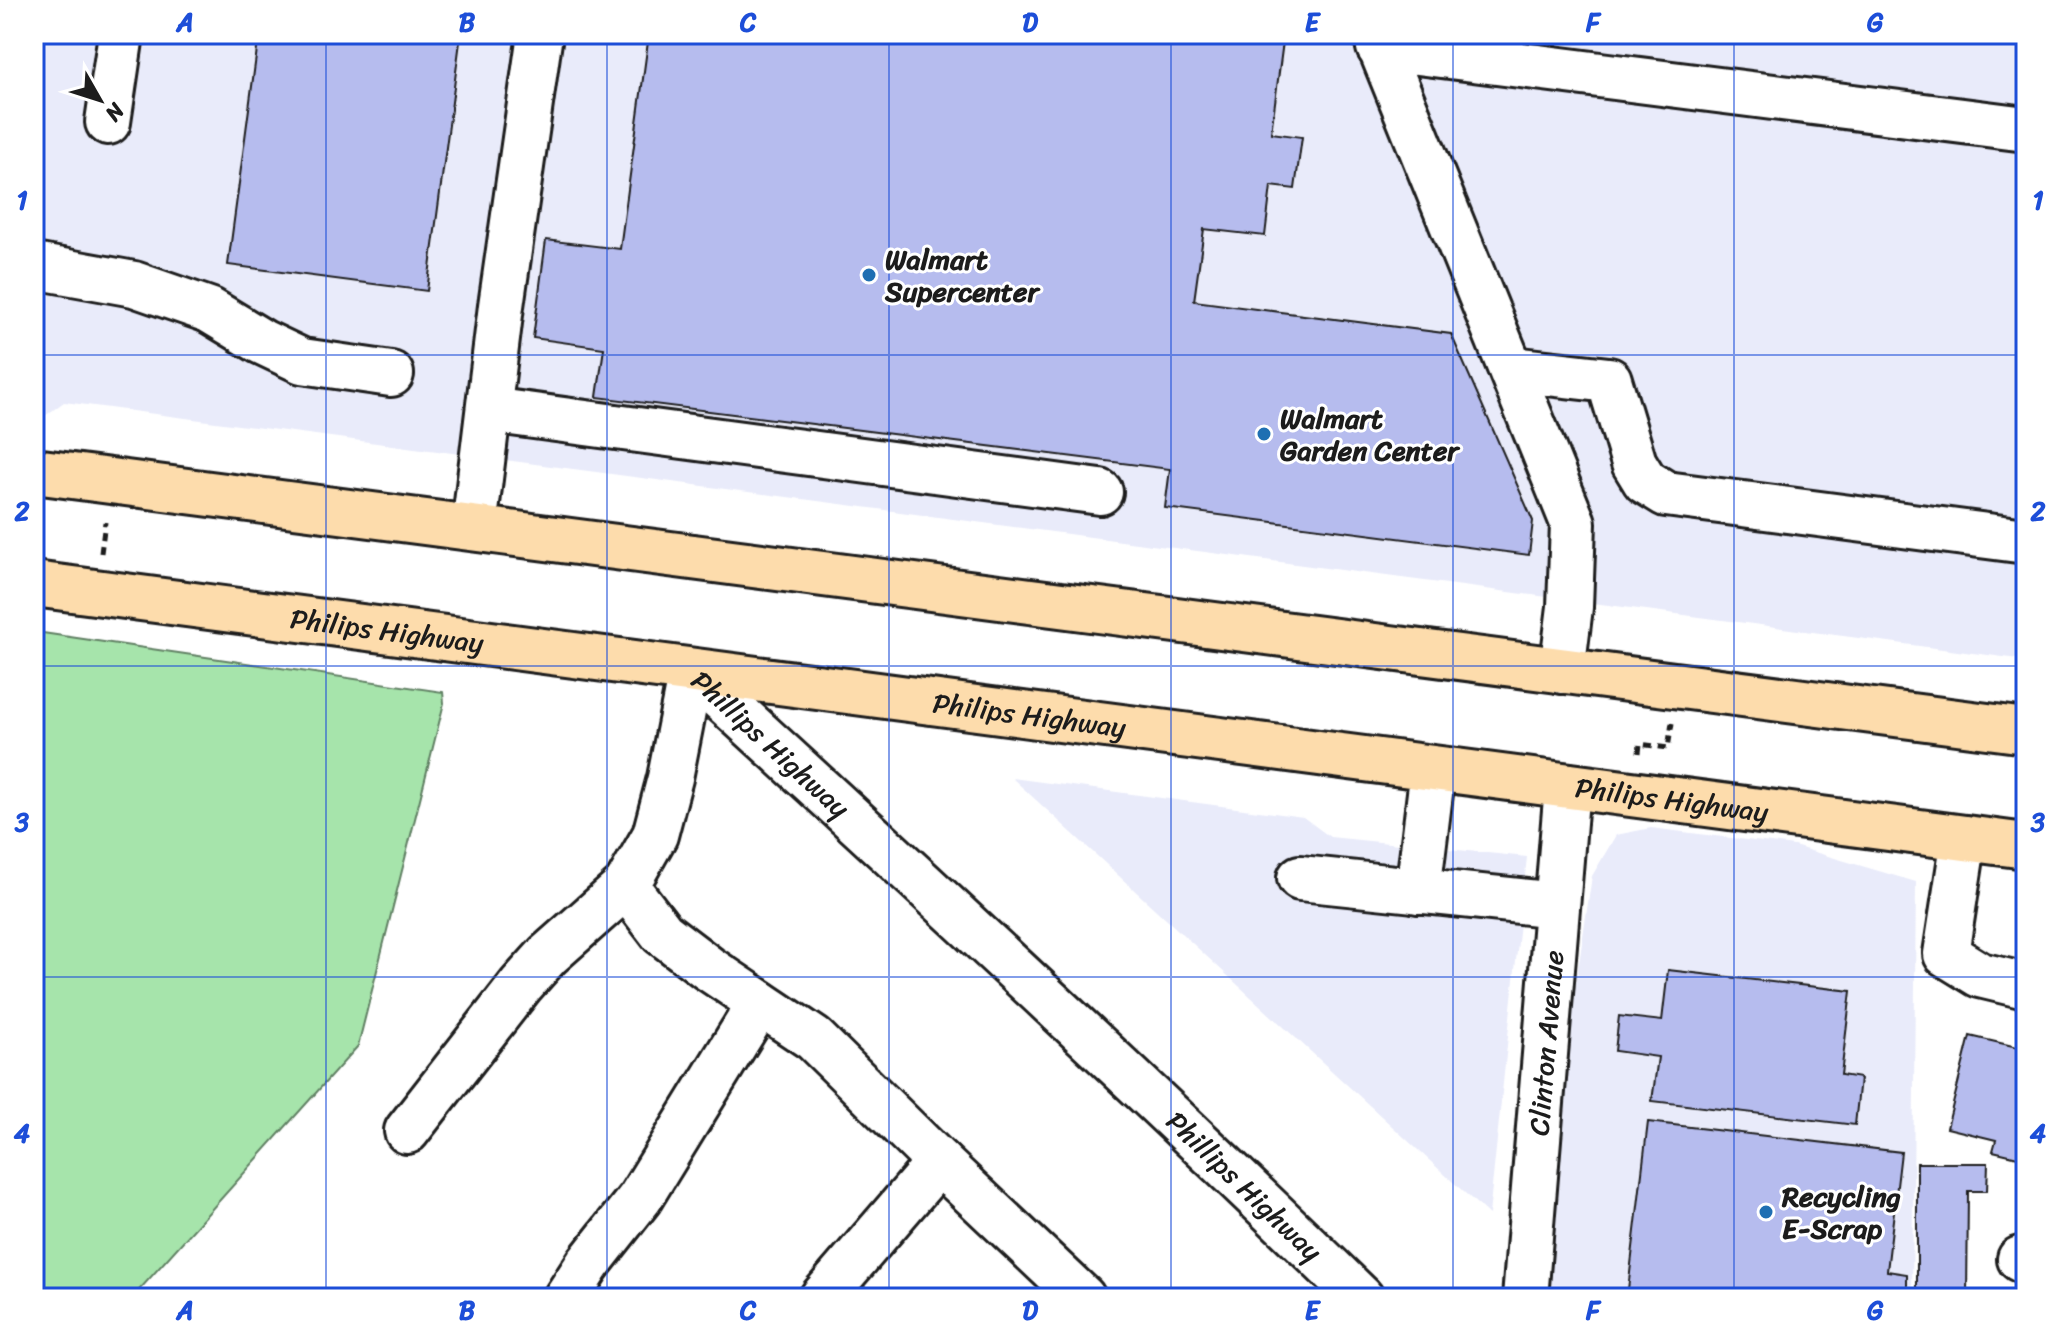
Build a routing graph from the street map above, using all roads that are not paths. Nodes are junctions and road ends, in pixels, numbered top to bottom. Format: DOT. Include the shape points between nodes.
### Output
graph roads {
  1 [pos="121,34"];
  2 [pos="540,34"];
  3 [pos="1377,41"];
  4 [pos="108,122"];
  5 [pos="2026,129"];
  6 [pos="34,266"];
  7 [pos="1512,369"];
  8 [pos="391,374"];
  9 [pos="489,410"];
  10 [pos="34,471"];
  11 [pos="1100,492"];
  12 [pos="474,528"];
  13 [pos="2026,541"];
  14 [pos="34,584"];
  15 [pos="691,671"];
  16 [pos="1562,671"];
  17 [pos="2026,731"];
  18 [pos="1433,769"];
  19 [pos="1567,786"];
  20 [pos="1964,838"];
  21 [pos="2026,846"];
  22 [pos="1300,878"];
  23 [pos="626,886"];
  24 [pos="1418,891"];
  25 [pos="1557,905"];
  26 [pos="2026,986"];
  27 [pos="760,1003"];
  28 [pos="407,1131"];
  29 [pos="939,1162"];
  30 [pos="1058,1289"];
  31 [pos="566,1298"];
  32 [pos="822,1298"];
  33 [pos="1361,1298"];
  34 [pos="1525,1298"];
  1 -- 4 [label="street"];
  2 -- 9 [label="street"];
  3 -- 5 [label="street"];
  3 -- 7 [label="street"];
  6 -- 8 [label="street" via="134,284 209,310 302,361"];
  7 -- 13 [label="street" via="1609,380 1634,463 1645,481 1666,494"];
  7 -- 16 [label="street" via="1573,523"];
  9 -- 11 [label="street"];
  9 -- 12 [label="street"];
  10 -- 12 [label="main road"];
  12 -- 16 [label="main road"];
  14 -- 15 [label="main road, Philips Highway"];
  15 -- 18 [label="main road, Philips Highway"];
  15 -- 23 [label="street, Phillips Highway" via="655,835"];
  15 -- 33 [label="street, Phillips Highway" via="1014,967"];
  16 -- 17 [label="main road"];
  18 -- 19 [label="main road, Philips Highway"];
  18 -- 24 [label="street"];
  19 -- 20 [label="main road, Philips Highway"];
  19 -- 25 [label="street, Clinton Avenue"];
  20 -- 21 [label="main road, Philips Highway"];
  20 -- 26 [label="street" via="1946,954 1980,975"];
  22 -- 24 [label="street"];
  23 -- 27 [label="street" via="662,933"];
  23 -- 28 [label="street, Phillips Highway" via="521,985"];
  24 -- 25 [label="street"];
  25 -- 34 [label="street, Clinton Avenue"];
  27 -- 29 [label="street" via="814,1039"];
  27 -- 31 [label="street" via="640,1198"];
  29 -- 30 [label="street"];
  29 -- 32 [label="street"];
}
